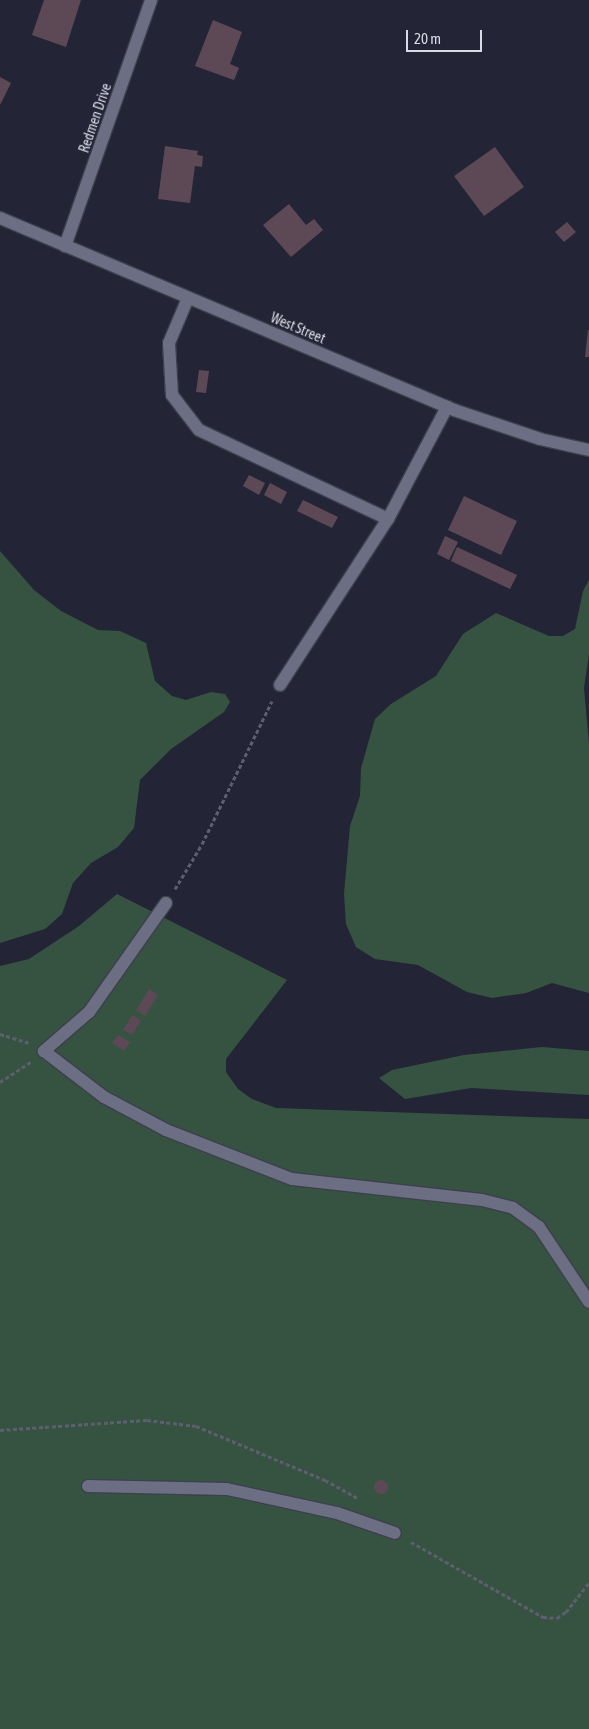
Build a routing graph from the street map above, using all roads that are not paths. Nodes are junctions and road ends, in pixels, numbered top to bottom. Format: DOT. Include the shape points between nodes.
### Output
graph roads {
  1 [pos="151,0"];
  2 [pos="0,218"];
  3 [pos="65,246"];
  4 [pos="188,298"];
  5 [pos="447,408"];
  6 [pos="589,450"];
  7 [pos="388,519"];
  8 [pos="280,685"];
  9 [pos="166,903"];
  10 [pos="589,1302"];
  11 [pos="88,1486"];
  12 [pos="395,1533"];
  1 -- 3 [label="street, Redmen Drive"];
  2 -- 3 [label="street, West Street"];
  3 -- 4 [label="street, West Street"];
  4 -- 5 [label="street, West Street"];
  4 -- 7 [label="street" via="169,343 172,395 199,430"];
  5 -- 6 [label="street, West Street" via="540,439"];
  5 -- 7 [label="street"];
  7 -- 8 [label="street"];
  9 -- 10 [label="street" via="89,1012 44,1051 104,1097 166,1130 292,1179 482,1200 512,1208 538,1227"];
  11 -- 12 [label="street" via="227,1489 337,1513"];
}
